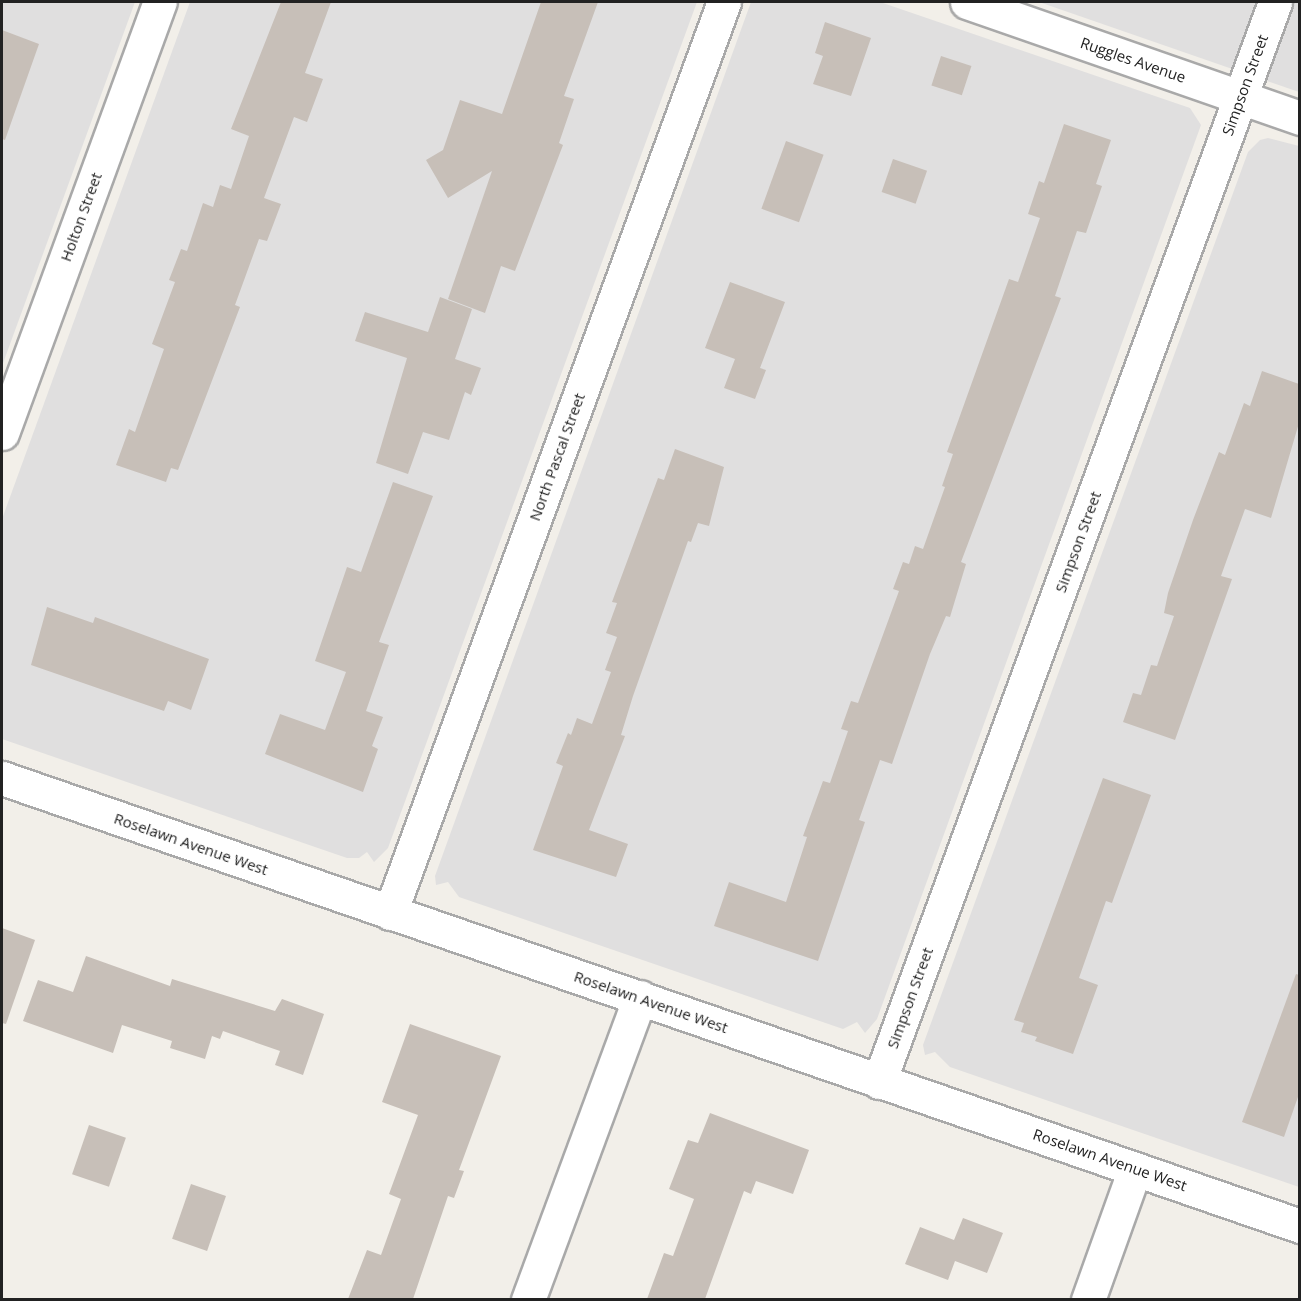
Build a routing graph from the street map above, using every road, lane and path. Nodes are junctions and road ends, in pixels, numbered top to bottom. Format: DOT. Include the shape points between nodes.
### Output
graph roads {
  1 [pos="160,2"];
  2 [pos="724,2"];
  3 [pos="967,2"];
  4 [pos="1275,2"];
  5 [pos="1241,98"];
  6 [pos="1299,118"];
  7 [pos="2,433"];
  8 [pos="2,778"];
  9 [pos="390,913"];
  10 [pos="640,997"];
  11 [pos="879,1082"];
  12 [pos="1135,1169"];
  13 [pos="1299,1226"];
  14 [pos="528,1299"];
  15 [pos="1088,1299"];
  1 -- 7 [label="street, Holton Street"];
  2 -- 9 [label="street, North Pascal Street"];
  3 -- 5 [label="street, Ruggles Avenue"];
  4 -- 5 [label="street, Simpson Street"];
  5 -- 6 [label="street, Ruggles Avenue"];
  5 -- 11 [label="street, Simpson Street"];
  8 -- 9 [label="street, Roselawn Avenue West"];
  9 -- 10 [label="street, Roselawn Avenue West"];
  10 -- 11 [label="street, Roselawn Avenue West"];
  10 -- 14 [label="street"];
  11 -- 12 [label="street, Roselawn Avenue West"];
  12 -- 13 [label="street, Roselawn Avenue West"];
  12 -- 15 [label="street"];
}
